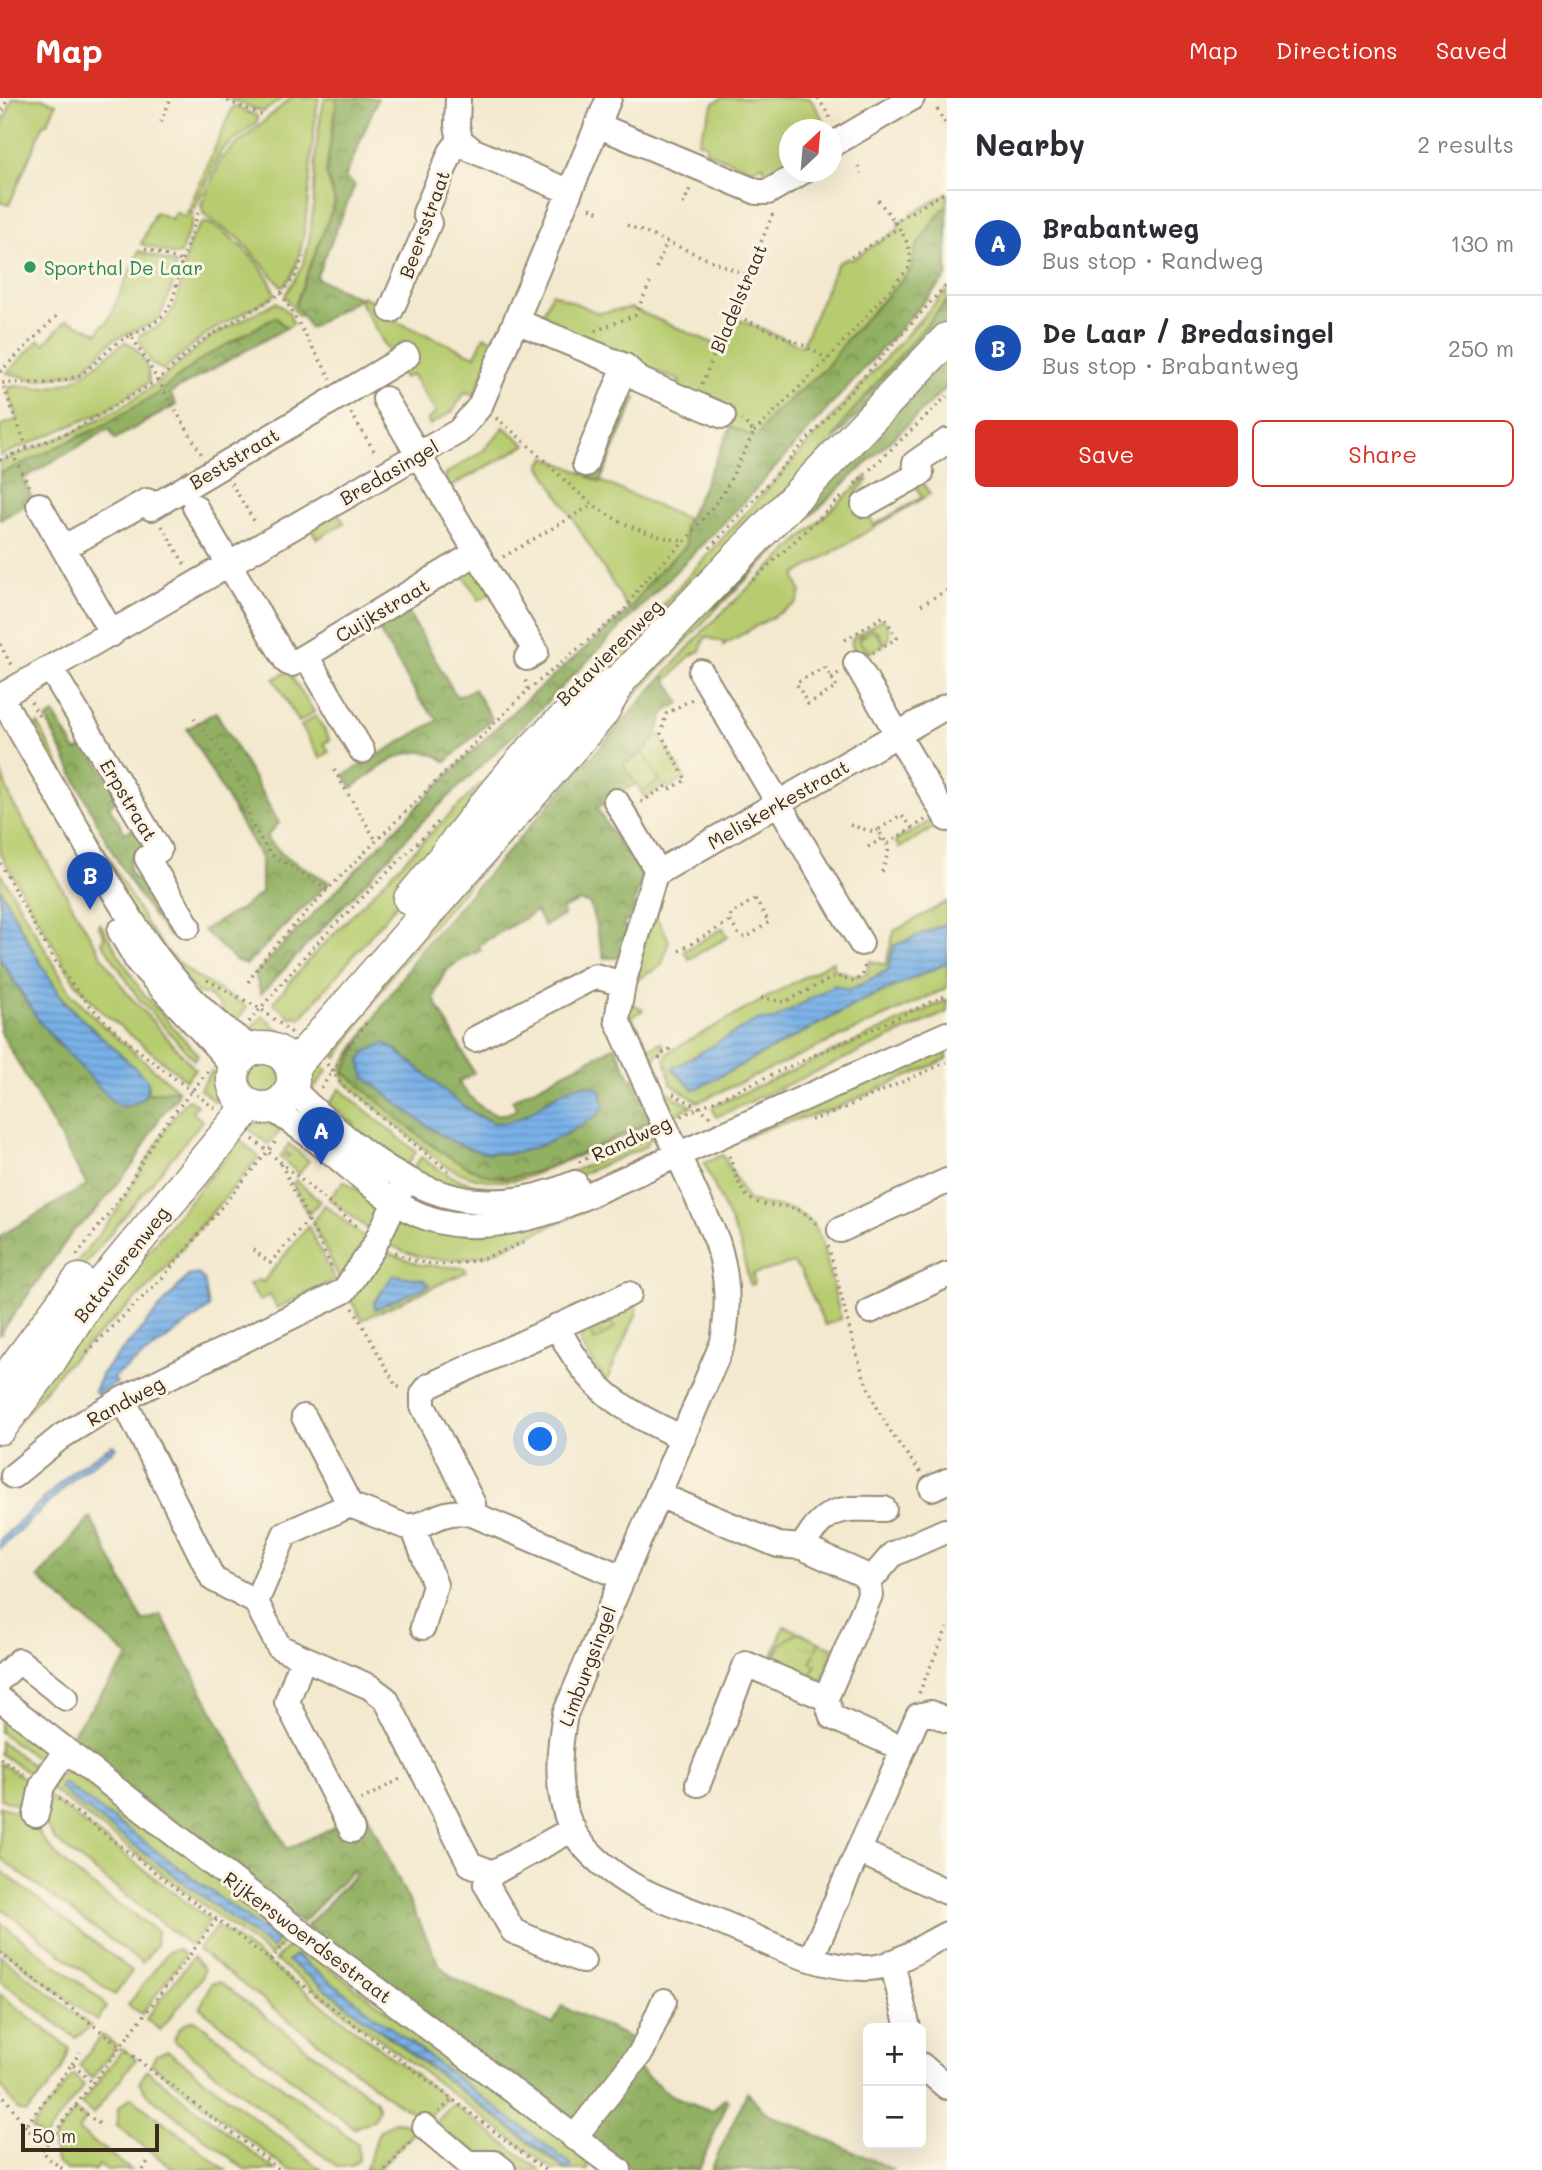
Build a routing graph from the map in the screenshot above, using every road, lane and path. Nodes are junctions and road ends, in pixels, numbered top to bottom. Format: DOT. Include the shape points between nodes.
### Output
graph roads {
  1 [pos="8,98"];
  2 [pos="171,98"];
  3 [pos="221,98"];
  4 [pos="458,98"];
  5 [pos="609,98"];
  6 [pos="818,98"];
  7 [pos="912,98"];
  8 [pos="937,109"];
  9 [pos="264,116"];
  10 [pos="0,117"];
  11 [pos="827,119"];
  12 [pos="161,122"];
  13 [pos="597,125"];
  14 [pos="947,126"];
  15 [pos="842,131"];
  16 [pos="460,140"];
  17 [pos="858,166"];
  18 [pos="861,173"];
  19 [pos="694,181"];
  20 [pos="785,182"];
  21 [pos="568,191"];
  22 [pos="947,191"];
  23 [pos="768,192"];
  24 [pos="875,197"];
  25 [pos="683,204"];
  26 [pos="590,208"];
  27 [pos="602,213"];
  28 [pos="198,214"];
  29 [pos="893,223"];
  30 [pos="627,225"];
  31 [pos="897,229"];
  32 [pos="667,242"];
  33 [pos="141,247"];
  34 [pos="303,257"];
  35 [pos="851,257"];
  36 [pos="182,261"];
  37 [pos="656,268"];
  38 [pos="748,276"];
  39 [pos="650,283"];
  40 [pos="947,284"];
  41 [pos="281,293"];
  42 [pos="391,310"];
  43 [pos="60,313"];
  44 [pos="732,314"];
  45 [pos="516,321"];
  46 [pos="131,335"];
  47 [pos="947,339"];
  48 [pos="566,342"];
  49 [pos="407,356"];
  50 [pos="828,359"];
  51 [pos="625,366"];
  52 [pos="0,372"];
  53 [pos="158,380"];
  54 [pos="1,381"];
  55 [pos="341,395"];
  56 [pos="384,399"];
  57 [pos="694,403"];
  58 [pos="723,416"];
  59 [pos="754,432"];
  60 [pos="947,440"];
  61 [pos="27,448"];
  62 [pos="12,453"];
  63 [pos="417,455"];
  64 [pos="0,460"];
  65 [pos="585,464"];
  66 [pos="216,469"];
  67 [pos="387,472"];
  68 [pos="39,505"];
  69 [pos="592,505"];
  70 [pos="864,505"];
  71 [pos="195,507"];
  72 [pos="151,508"];
  73 [pos="268,543"];
  74 [pos="64,548"];
  75 [pos="706,552"];
  76 [pos="480,560"];
  77 [pos="229,566"];
  78 [pos="186,567"];
  79 [pos="947,590"];
  80 [pos="921,605"];
  81 [pos="112,634"];
  82 [pos="845,640"];
  83 [pos="0,644"];
  84 [pos="5,653"];
  85 [pos="0,656"];
  86 [pos="527,658"];
  87 [pos="297,659"];
  88 [pos="856,663"];
  89 [pos="825,667"];
  90 [pos="51,669"];
  91 [pos="706,680"];
  92 [pos="528,690"];
  93 [pos="6,694"];
  94 [pos="947,706"];
  95 [pos="194,718"];
  96 [pos="0,727"];
  97 [pos="44,728"];
  98 [pos="898,734"];
  99 [pos="362,751"];
  100 [pos="334,769"];
  101 [pos="779,805"];
  102 [pos="619,807"];
  103 [pos="448,812"];
  104 [pos="947,818"];
  105 [pos="850,825"];
  106 [pos="878,830"];
  107 [pos="883,838"];
  108 [pos="377,842"];
  109 [pos="887,844"];
  110 [pos="869,847"];
  111 [pos="0,863"];
  112 [pos="658,872"];
  113 [pos="882,872"];
  114 [pos="328,889"];
  115 [pos="730,921"];
  116 [pos="188,926"];
  117 [pos="861,943"];
  118 [pos="680,951"];
  119 [pos="204,978"];
  120 [pos="248,982"];
  121 [pos="623,984"];
  122 [pos="947,995"];
  123 [pos="761,998"];
  124 [pos="947,1018"];
  125 [pos="947,1034"];
  126 [pos="475,1039"];
  127 [pos="672,1048"];
  128 [pos="657,1066"];
  129 [pos="335,1071"];
  130 [pos="260,1079"];
  131 [pos="669,1091"];
  132 [pos="711,1123"];
  133 [pos="671,1140"];
  134 [pos="268,1152"];
  135 [pos="576,1163"];
  136 [pos="457,1176"];
  137 [pos="406,1180"];
  138 [pos="947,1181"];
  139 [pos="395,1204"];
  140 [pos="308,1220"];
  141 [pos="840,1230"];
  142 [pos="376,1242"];
  143 [pos="253,1250"];
  144 [pos="492,1256"];
  145 [pos="74,1259"];
  146 [pos="947,1275"];
  147 [pos="344,1291"];
  148 [pos="629,1294"];
  149 [pos="870,1311"];
  150 [pos="557,1326"];
  151 [pos="77,1362"];
  152 [pos="0,1388"];
  153 [pos="423,1394"];
  154 [pos="123,1399"];
  155 [pos="304,1417"];
  156 [pos="0,1428"];
  157 [pos="683,1438"];
  158 [pos="13,1476"];
  159 [pos="939,1484"];
  160 [pos="659,1494"];
  161 [pos="350,1504"];
  162 [pos="884,1509"];
  163 [pos="472,1514"];
  164 [pos="413,1527"];
  165 [pos="946,1531"];
  166 [pos="802,1547"];
  167 [pos="622,1577"];
  168 [pos="869,1582"];
  169 [pos="256,1602"];
  170 [pos="423,1627"];
  171 [pos="947,1629"];
  172 [pos="303,1659"];
  173 [pos="0,1679"];
  174 [pos="66,1698"];
  175 [pos="826,1698"];
  176 [pos="0,1699"];
  177 [pos="918,1716"];
  178 [pos="947,1720"];
  179 [pos="903,1749"];
  180 [pos="66,1750"];
  181 [pos="0,1758"];
  182 [pos="421,1768"];
  183 [pos="698,1784"];
  184 [pos="42,1786"];
  185 [pos="36,1815"];
  186 [pos="347,1820"];
  187 [pos="573,1829"];
  188 [pos="859,1851"];
  189 [pos="493,1873"];
  190 [pos="947,1892"];
  191 [pos="217,1919"];
  192 [pos="947,1934"];
  193 [pos="0,1953"];
  194 [pos="811,1958"];
  195 [pos="583,1961"];
  196 [pos="892,1962"];
  197 [pos="664,2001"];
  198 [pos="907,2023"];
  199 [pos="121,2045"];
  200 [pos="80,2052"];
  201 [pos="72,2064"];
  202 [pos="926,2069"];
  203 [pos="93,2083"];
  204 [pos="947,2087"];
  205 [pos="0,2091"];
  206 [pos="74,2108"];
  207 [pos="26,2125"];
  208 [pos="101,2125"];
  209 [pos="425,2127"];
  210 [pos="574,2137"];
  211 [pos="42,2150"];
  212 [pos="149,2160"];
  213 [pos="472,2166"];
  214 [pos="610,2168"];
  215 [pos="64,2170"];
  216 [pos="143,2170"];
  217 [pos="279,2170"];
  218 [pos="385,2170"];
  219 [pos="503,2170"];
  220 [pos="545,2170"];
  1 -- 10 [label="path"];
  2 -- 12 [label="path"];
  3 -- 9 [label="path"];
  4 -- 16 [label="street"];
  5 -- 13 [label="street, Bredasingel"];
  6 -- 11 [label="path"];
  7 -- 15 [label="street"];
  8 -- 14 [label="path"];
  13 -- 21 [label="street, Bredasingel"];
  13 -- 23 [label="street" via="752,190"];
  16 -- 21 [label="street" via="472,150"];
  16 -- 42 [label="street, Beersstraat" via="425,213 429,222"];
  17 -- 18 [label="path"];
  19 -- 25 [label="path"];
  20 -- 23 [label="street"];
  21 -- 45 [label="street, Bredasingel"];
  22 -- 29 [label="path"];
  23 -- 38 [label="path, Bladelstraat" via="775,214"];
  24 -- 29 [label="path"];
  26 -- 27 [label="path"];
  28 -- 36 [label="path"];
  29 -- 31 [label="path"];
  30 -- 32 [label="path"];
  31 -- 35 [label="path"];
  31 -- 50 [label="path" via="913,258 908,269"];
  32 -- 37 [label="path"];
  32 -- 38 [label="path"];
  33 -- 36 [label="path"];
  34 -- 41 [label="path"];
  36 -- 46 [label="path" via="164,318"];
  38 -- 44 [label="path, Bladelstraat"];
  39 -- 48 [label="path" via="635,315"];
  40 -- 75 [label="path"];
  41 -- 53 [label="path" via="203,340"];
  41 -- 55 [label="path"];
  43 -- 52 [label="path"];
  44 -- 50 [label="path"];
  44 -- 57 [label="path, Bladelstraat"];
  45 -- 48 [label="street"];
  45 -- 63 [label="street, Bredasingel" via="471,420"];
  46 -- 53 [label="path"];
  46 -- 54 [label="path" via="81,375 52,383"];
  47 -- 130 [label="main road, Batavierenweg" via="621,679 587,698 503,782"];
  48 -- 51 [label="street"];
  49 -- 55 [label="street, Beststraat"];
  50 -- 59 [label="path"];
  51 -- 57 [label="street" via="640,380"];
  51 -- 65 [label="street"];
  53 -- 61 [label="path" via="72,431"];
  53 -- 66 [label="path"];
  54 -- 61 [label="path"];
  55 -- 66 [label="street, Beststraat"];
  55 -- 67 [label="path"];
  56 -- 63 [label="street"];
  57 -- 58 [label="street"];
  58 -- 59 [label="path" via="746,422"];
  59 -- 92 [label="path" via="723,494 685,541 642,583 624,611"];
  60 -- 70 [label="street" via="915,463 921,473"];
  61 -- 62 [label="path"];
  62 -- 64 [label="path"];
  62 -- 68 [label="path"];
  63 -- 67 [label="street, Bredasingel"];
  63 -- 76 [label="street"];
  66 -- 72 [label="street, Beststraat"];
  66 -- 73 [label="path"];
  67 -- 73 [label="street, Bredasingel"];
  68 -- 74 [label="street"];
  69 -- 76 [label="path"];
  71 -- 77 [label="street, Beststraat"];
  72 -- 74 [label="street, Beststraat" via="147,500"];
  72 -- 78 [label="path"];
  73 -- 77 [label="street, Bredasingel"];
  74 -- 81 [label="street"];
  76 -- 86 [label="street" via="536,652"];
  76 -- 87 [label="street, Cuijkstraat"];
  77 -- 81 [label="street, Bredasingel"];
  77 -- 87 [label="street, Beststraat"];
  79 -- 80 [label="path"];
  81 -- 90 [label="street, Bredasingel"];
  82 -- 88 [label="path" via="884,616 897,638"];
  83 -- 84 [label="path"];
  84 -- 85 [label="path"];
  84 -- 93 [label="path"];
  86 -- 92 [label="path" via="522,667"];
  87 -- 99 [label="street, Beststraat"];
  88 -- 98 [label="street"];
  89 -- 89 [label="path" via="796,683 808,704 837,687"];
  90 -- 93 [label="street, Bredasingel"];
  90 -- 116 [label="street, Erpstraat" via="159,850 147,858"];
  91 -- 101 [label="street"];
  91 -- 102 [label="path" via="666,714 661,734 686,780"];
  92 -- 108 [label="path"];
  93 -- 97 [label="path"];
  93 -- 130 [label="street" via="135,927 189,996 236,1038"];
  94 -- 98 [label="street, Meliskerkestraat"];
  95 -- 114 [label="path" via="225,755 244,789 251,823 270,854"];
  96 -- 130 [label="street" via="138,962 222,1054"];
  98 -- 101 [label="street, Meliskerkestraat"];
  98 -- 104 [label="street"];
  100 -- 108 [label="path"];
  101 -- 112 [label="street, Meliskerkestraat"];
  101 -- 117 [label="street"];
  102 -- 112 [label="street"];
  103 -- 119 [label="path" via="311,949 261,1009"];
  105 -- 106 [label="path"];
  106 -- 107 [label="path"];
  106 -- 109 [label="path" via="901,815 913,828"];
  107 -- 109 [label="path"];
  107 -- 110 [label="path"];
  108 -- 114 [label="path"];
  109 -- 113 [label="path"];
  111 -- 145 [label="path, Batavierenweg" via="83,999 190,1091 158,1133 116,1206"];
  112 -- 121 [label="street"];
  114 -- 120 [label="path" via="265,956"];
  115 -- 115 [label="path" via="746,938 769,922 755,899 732,914"];
  115 -- 118 [label="path"];
  117 -- 123 [label="path" via="868,955 863,975 854,982 836,976 785,1002"];
  121 -- 126 [label="street" via="595,976"];
  121 -- 133 [label="street" via="617,1020"];
  122 -- 132 [label="path, Randweg"];
  124 -- 132 [label="street, Randweg"];
  125 -- 132 [label="street, Randweg"];
  127 -- 128 [label="path" via="660,1055"];
  129 -- 136 [label="path" via="344,1087 436,1164"];
  130 -- 137 [label="street, Randweg" via="307,1105 379,1165"];
  130 -- 139 [label="street, Randweg" via="293,1122"];
  130 -- 152 [label="main road, Batavierenweg" via="71,1290"];
  130 -- 156 [label="main road, Batavierenweg" via="91,1297"];
  131 -- 132 [label="path"];
  132 -- 133 [label="street, Randweg"];
  132 -- 133 [label="path, Randweg"];
  132 -- 159 [label="path" via="747,1196 806,1213 825,1237 868,1386 886,1424"];
  133 -- 135 [label="path, Randweg"];
  133 -- 137 [label="street, Randweg" via="550,1194 516,1202 488,1204 448,1197"];
  133 -- 139 [label="street, Randweg" via="555,1210 522,1221 486,1227 456,1225"];
  133 -- 157 [label="street, Limburgsingel" via="717,1241 726,1271 728,1307 723,1342"];
  134 -- 151 [label="path, Batavierenweg" via="164,1276"];
  137 -- 139 [label="street"];
  138 -- 141 [label="street"];
  139 -- 142 [label="street"];
  140 -- 142 [label="path" via="280,1163"];
  140 -- 143 [label="path" via="270,1264"];
  140 -- 147 [label="path"];
  142 -- 144 [label="path" via="425,1263 474,1262"];
  142 -- 147 [label="street"];
  146 -- 149 [label="street"];
  147 -- 153 [label="path" via="396,1387"];
  147 -- 154 [label="street, Randweg"];
  148 -- 150 [label="street"];
  150 -- 153 [label="street" via="429,1386"];
  150 -- 157 [label="street" via="573,1359 601,1391 638,1417"];
  153 -- 163 [label="street" via="423,1406 473,1504"];
  154 -- 158 [label="street, Randweg" via="62,1436"];
  154 -- 169 [label="street" via="213,1579"];
  155 -- 161 [label="street"];
  157 -- 160 [label="street, Limburgsingel"];
  160 -- 166 [label="street" via="778,1545"];
  160 -- 167 [label="street, Limburgsingel"];
  161 -- 164 [label="street"];
  161 -- 169 [label="street" via="285,1535"];
  162 -- 166 [label="street" via="830,1512 815,1524"];
  163 -- 164 [label="street" via="453,1510"];
  163 -- 167 [label="street"];
  164 -- 170 [label="street" via="435,1585"];
  165 -- 168 [label="street" via="893,1555"];
  166 -- 168 [label="street" via="862,1574"];
  167 -- 187 [label="street, Limburgsingel" via="565,1714 558,1752 560,1783"];
  168 -- 175 [label="street" via="870,1595"];
  169 -- 172 [label="street" via="279,1647"];
  171 -- 177 [label="path" via="916,1700"];
  172 -- 182 [label="street" via="370,1687 386,1699"];
  172 -- 186 [label="street" via="287,1702"];
  173 -- 174 [label="street" via="19,1661"];
  175 -- 179 [label="street" via="832,1717"];
  175 -- 183 [label="street" via="746,1664"];
  176 -- 180 [label="street, Rijkerswoerdsestraat"];
  177 -- 178 [label="street" via="930,1713"];
  177 -- 179 [label="street"];
  179 -- 188 [label="street"];
  180 -- 184 [label="street"];
  180 -- 210 [label="street, Rijkerswoerdsestraat"];
  181 -- 184 [label="path"];
  182 -- 186 [label="path"];
  182 -- 189 [label="street" via="470,1864"];
  184 -- 185 [label="street"];
  184 -- 191 [label="path"];
  187 -- 189 [label="street"];
  187 -- 194 [label="street, Limburgsingel" via="601,1864 631,1885"];
  188 -- 190 [label="street"];
  188 -- 194 [label="street"];
  189 -- 195 [label="street" via="486,1884 513,1931"];
  191 -- 199 [label="path"];
  191 -- 220 [label="path"];
  192 -- 196 [label="street, Limburgsingel"];
  193 -- 199 [label="path"];
  194 -- 196 [label="street, Limburgsingel" via="872,1968"];
  196 -- 198 [label="street"];
  197 -- 210 [label="street" via="642,2051"];
  199 -- 203 [label="path"];
  199 -- 217 [label="path"];
  200 -- 201 [label="path"];
  201 -- 203 [label="path"];
  201 -- 207 [label="path"];
  202 -- 204 [label="street"];
  203 -- 206 [label="path"];
  205 -- 207 [label="path"];
  206 -- 208 [label="path"];
  206 -- 211 [label="path"];
  207 -- 211 [label="path"];
  209 -- 213 [label="street"];
  209 -- 218 [label="path"];
  210 -- 214 [label="street, Rijkerswoerdsestraat"];
  211 -- 215 [label="path"];
  212 -- 216 [label="path"];
  213 -- 219 [label="street" via="494,2163"];
}
